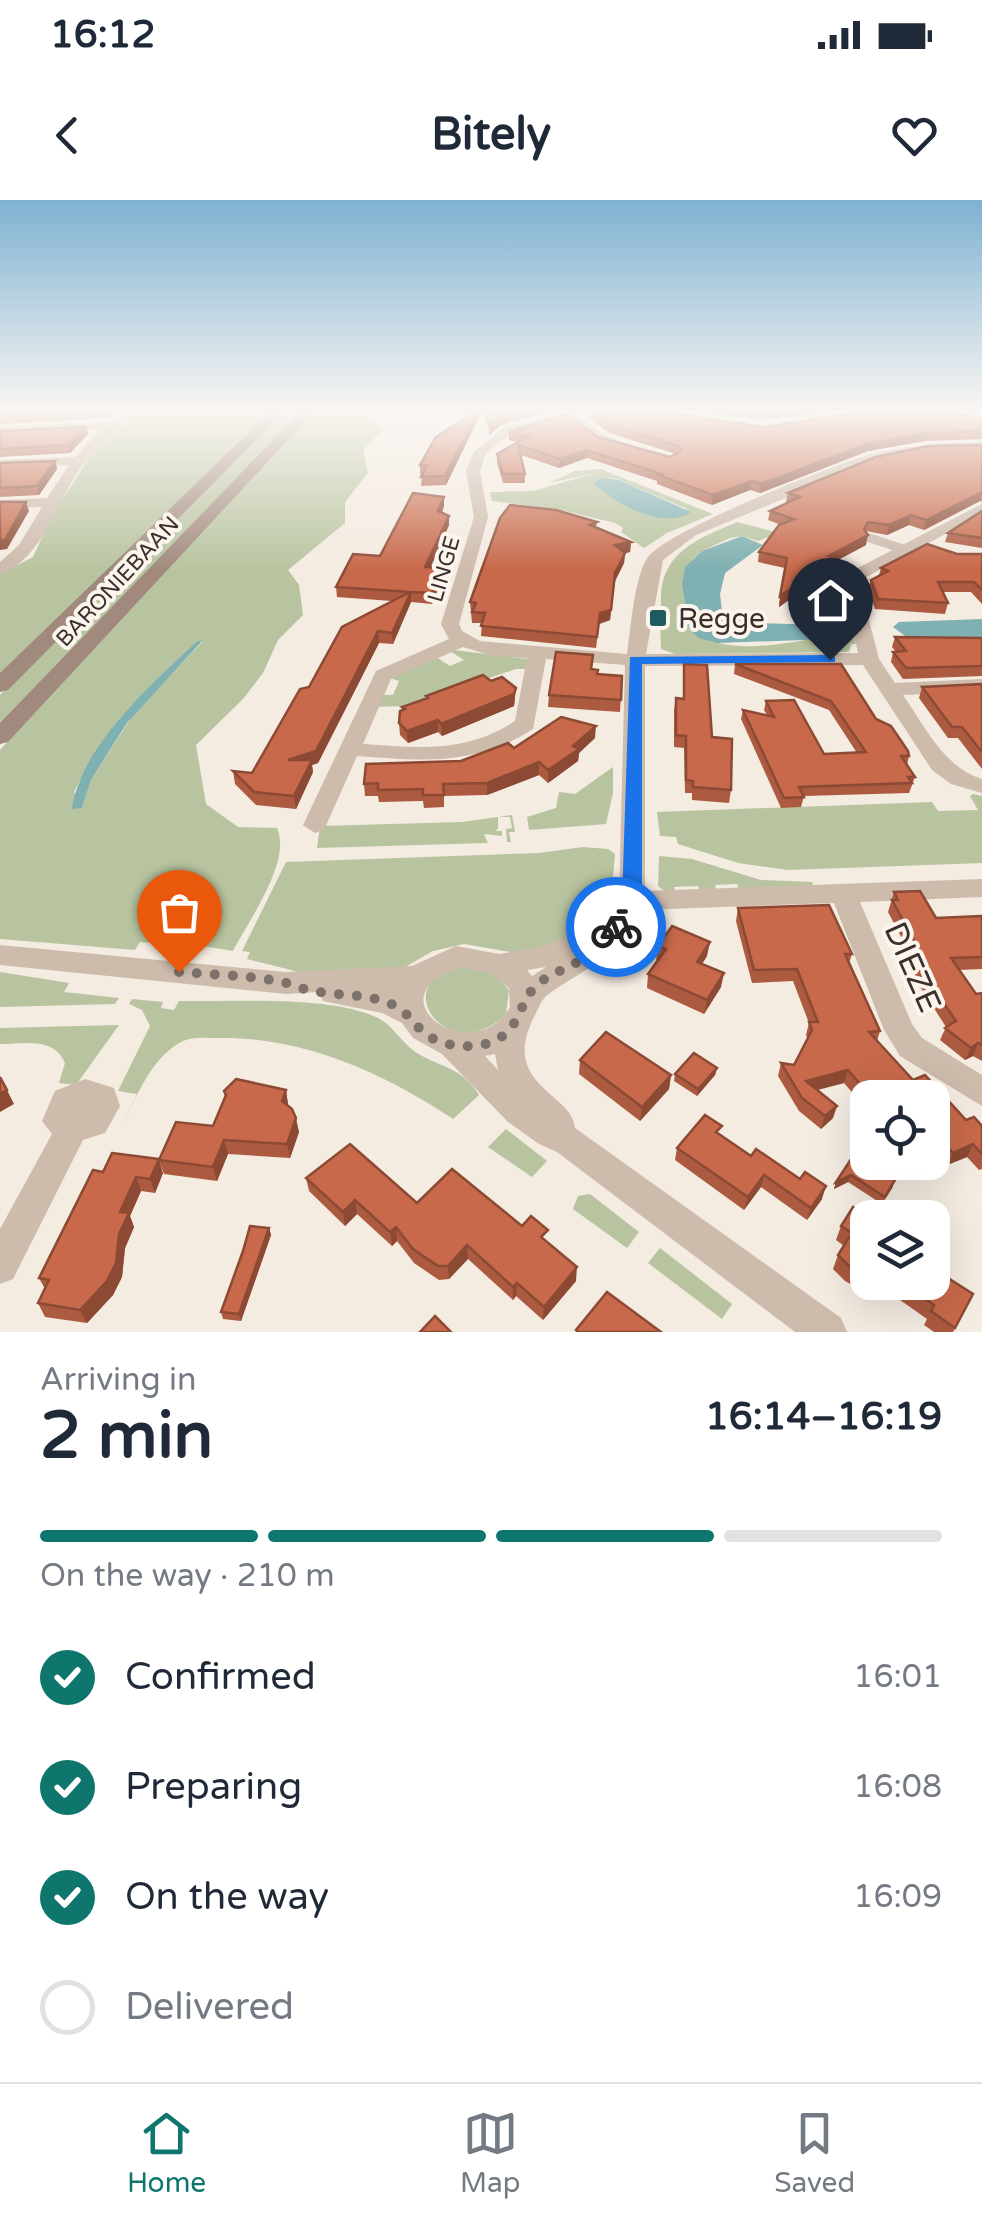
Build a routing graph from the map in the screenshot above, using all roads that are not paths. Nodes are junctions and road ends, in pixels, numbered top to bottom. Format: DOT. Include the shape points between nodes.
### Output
graph roads {
  1 [pos="76,465"];
  2 [pos="223,465"];
  3 [pos="257,465"];
  4 [pos="474,465"];
  5 [pos="859,465"];
  6 [pos="52,502"];
  7 [pos="0,504"];
  8 [pos="982,508"];
  9 [pos="870,538"];
  10 [pos="918,546"];
  11 [pos="24,552"];
  12 [pos="0,555"];
  13 [pos="0,569"];
  14 [pos="463,640"];
  15 [pos="538,653"];
  16 [pos="869,659"];
  17 [pos="635,660"];
  18 [pos="0,684"];
  19 [pos="982,685"];
  20 [pos="892,689"];
  21 [pos="0,737"];
  22 [pos="348,748"];
  23 [pos="982,786"];
  24 [pos="315,825"];
  25 [pos="982,888"];
  26 [pos="843,892"];
  27 [pos="624,912"];
  28 [pos="0,955"];
  29 [pos="502,964"];
  30 [pos="416,977"];
  31 [pos="286,982"];
  32 [pos="525,996"];
  33 [pos="409,1014"];
  34 [pos="510,1031"];
  35 [pos="452,1044"];
  36 [pos="982,1092"];
  37 [pos="72,1130"];
  38 [pos="569,1141"];
  39 [pos="0,1266"];
  40 [pos="827,1332"];
  1 -- 6 [label="street"];
  2 -- 18 [label="main road, BARONIEBAAN"];
  3 -- 21 [label="main road, BARONIEBAAN"];
  4 -- 14 [label="street, LINGE" via="481,517 450,624"];
  5 -- 17 [label="street" via="673,542 650,572"];
  6 -- 7 [label="street"];
  6 -- 11 [label="street"];
  8 -- 10 [label="street"];
  9 -- 10 [label="lane"];
  10 -- 16 [label="street" via="850,579"];
  11 -- 12 [label="street"];
  11 -- 13 [label="street"];
  14 -- 15 [label="street, LINGE"];
  14 -- 22 [label="street" via="383,674"];
  15 -- 17 [label="street, LINGE"];
  15 -- 22 [label="street" via="525,724 510,737 455,756"];
  16 -- 17 [label="street"];
  16 -- 20 [label="street"];
  17 -- 27 [label="street" via="636,846"];
  19 -- 20 [label="street"];
  20 -- 23 [label="street" via="940,765"];
  22 -- 24 [label="street"];
  25 -- 26 [label="street, DIEZE"];
  26 -- 27 [label="street, DIEZE"];
  26 -- 36 [label="street, DIEZE" via="899,1030 911,1047"];
  27 -- 29 [label="street" via="552,956"];
  27 -- 32 [label="street" via="601,946"];
  28 -- 31 [label="street"];
  29 -- 30 [label="street" via="456,956"];
  29 -- 32 [label="street"];
  30 -- 31 [label="street"];
  30 -- 33 [label="street" via="407,996"];
  31 -- 33 [label="street" via="389,1003"];
  32 -- 34 [label="street" via="523,1014"];
  33 -- 35 [label="street" via="421,1031"];
  34 -- 35 [label="street" via="491,1042"];
  34 -- 38 [label="street" via="514,1074"];
  35 -- 38 [label="street" via="523,1116"];
  37 -- 39 [label="street"];
  38 -- 40 [label="street"];
}
